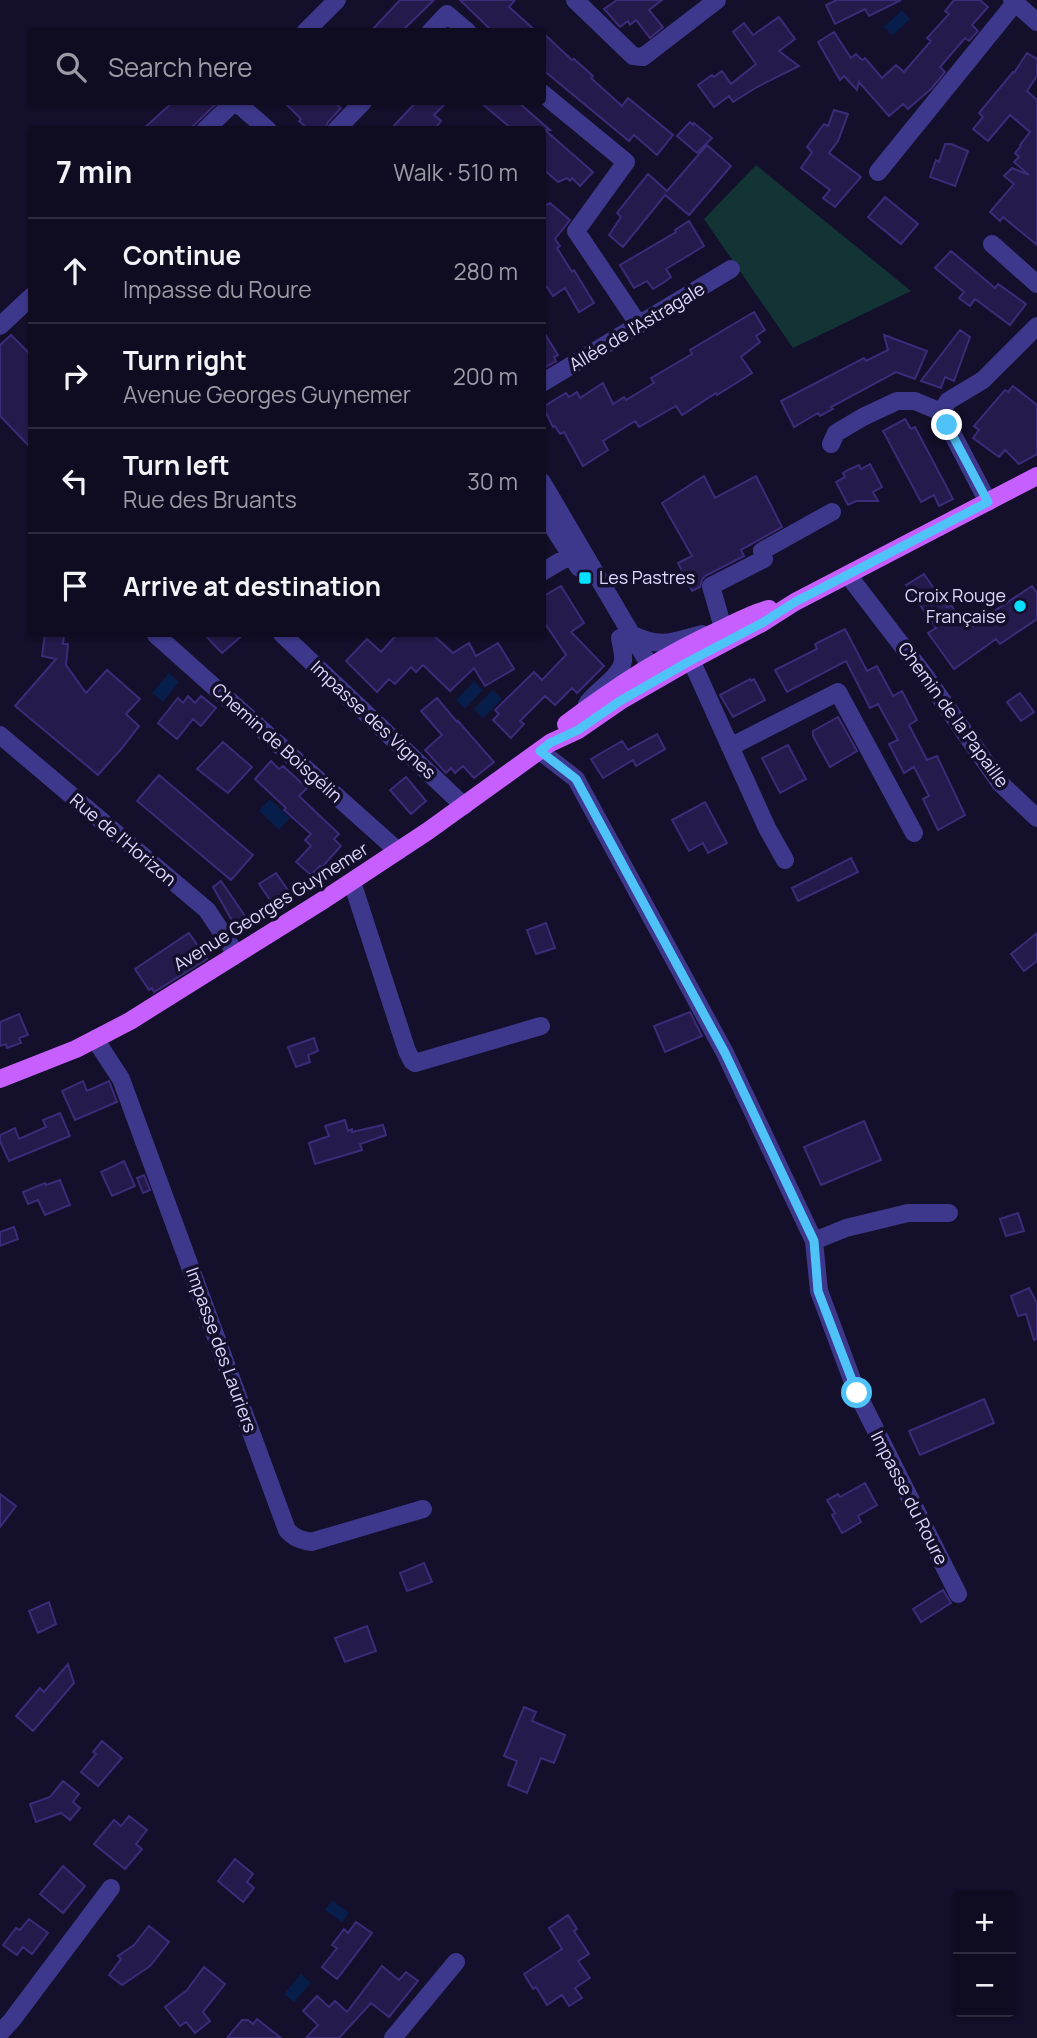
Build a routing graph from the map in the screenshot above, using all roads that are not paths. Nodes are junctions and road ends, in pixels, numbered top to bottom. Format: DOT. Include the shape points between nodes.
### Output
graph roads {
  1 [pos="337,0"];
  2 [pos="575,0"];
  3 [pos="717,0"];
  4 [pos="1014,2"];
  5 [pos="1037,22"];
  6 [pos="309,28"];
  7 [pos="434,28"];
  8 [pos="463,28"];
  9 [pos="546,96"];
  10 [pos="232,105"];
  11 [pos="239,105"];
  12 [pos="360,105"];
  13 [pos="209,126"];
  14 [pos="263,126"];
  15 [pos="339,126"];
  16 [pos="878,172"];
  17 [pos="992,244"];
  18 [pos="731,269"];
  19 [pos="1037,284"];
  20 [pos="28,300"];
  21 [pos="0,326"];
  22 [pos="639,326"];
  23 [pos="1037,326"];
  24 [pos="546,381"];
  25 [pos="941,412"];
  26 [pos="831,444"];
  27 [pos="1037,476"];
  28 [pos="546,489"];
  29 [pos="988,502"];
  30 [pos="832,512"];
  31 [pos="546,516"];
  32 [pos="571,555"];
  33 [pos="546,570"];
  34 [pos="848,575"];
  35 [pos="722,634"];
  36 [pos="626,636"];
  37 [pos="158,637"];
  38 [pos="285,637"];
  39 [pos="691,660"];
  40 [pos="646,670"];
  41 [pos="583,719"];
  42 [pos="0,735"];
  43 [pos="545,747"];
  44 [pos="730,747"];
  45 [pos="464,806"];
  46 [pos="1037,818"];
  47 [pos="914,833"];
  48 [pos="398,850"];
  49 [pos="785,860"];
  50 [pos="352,882"];
  51 [pos="236,954"];
  52 [pos="541,1026"];
  53 [pos="94,1040"];
  54 [pos="0,1079"];
  55 [pos="949,1213"];
  56 [pos="814,1241"];
  57 [pos="423,1509"];
  58 [pos="958,1594"];
  59 [pos="111,1888"];
  60 [pos="456,1962"];
  61 [pos="0,2033"];
  62 [pos="393,2038"];
  1 -- 6 [label="street"];
  2 -- 3 [label="street" via="633,56 643,57"];
  4 -- 5 [label="street"];
  4 -- 16 [label="street"];
  7 -- 8 [label="street" via="447,14"];
  9 -- 22 [label="street" via="626,162 576,231"];
  10 -- 13 [label="street"];
  11 -- 14 [label="street"];
  12 -- 15 [label="street"];
  17 -- 19 [label="street"];
  18 -- 22 [label="street, Allée de l'Astragale"];
  20 -- 21 [label="street"];
  22 -- 24 [label="street, Allée de l'Astragale"];
  23 -- 25 [label="street" via="982,380 948,401"];
  25 -- 26 [label="street" via="915,401 897,401 836,433"];
  25 -- 29 [label="street"];
  27 -- 29 [label="main road, Avenue Georges Guynemer"];
  28 -- 36 [label="street"];
  29 -- 34 [label="main road, Avenue Georges Guynemer"];
  30 -- 35 [label="street" via="762,551 764,559 711,586"];
  31 -- 32 [label="street"];
  32 -- 33 [label="street"];
  32 -- 36 [label="street"];
  34 -- 35 [label="main road, Avenue Georges Guynemer" via="762,623"];
  34 -- 46 [label="street, Chemin de la Papaille" via="1000,783"];
  35 -- 36 [label="street" via="662,644"];
  35 -- 39 [label="main road, Avenue Georges Guynemer"];
  35 -- 40 [label="street"];
  36 -- 40 [label="street" via="646,659"];
  36 -- 41 [label="street" via="618,673 593,694"];
  37 -- 48 [label="street, Chemin de Boisgélin"];
  38 -- 45 [label="street, Impasse des Vignes"];
  39 -- 41 [label="main road, Avenue Georges Guynemer"];
  39 -- 44 [label="street"];
  40 -- 41 [label="street"];
  41 -- 43 [label="main road, Avenue Georges Guynemer"];
  42 -- 51 [label="street, Rue de l'Horizon" via="207,910"];
  43 -- 45 [label="main road, Avenue Georges Guynemer"];
  43 -- 56 [label="street, Impasse du Roure" via="576,779 725,1053"];
  44 -- 47 [label="street" via="838,692"];
  44 -- 49 [label="street"];
  45 -- 48 [label="main road, Avenue Georges Guynemer"];
  48 -- 50 [label="main road, Avenue Georges Guynemer"];
  50 -- 51 [label="main road, Avenue Georges Guynemer"];
  50 -- 52 [label="street" via="412,1061"];
  51 -- 53 [label="main road, Avenue Georges Guynemer"];
  53 -- 54 [label="main road, Avenue Georges Guynemer"];
  53 -- 57 [label="street, Impasse des Lauriers" via="121,1079 287,1530 311,1542"];
  55 -- 56 [label="street" via="908,1213"];
  56 -- 58 [label="street, Impasse du Roure" via="818,1291 857,1393"];
  59 -- 61 [label="street"];
  60 -- 62 [label="street"];
}
